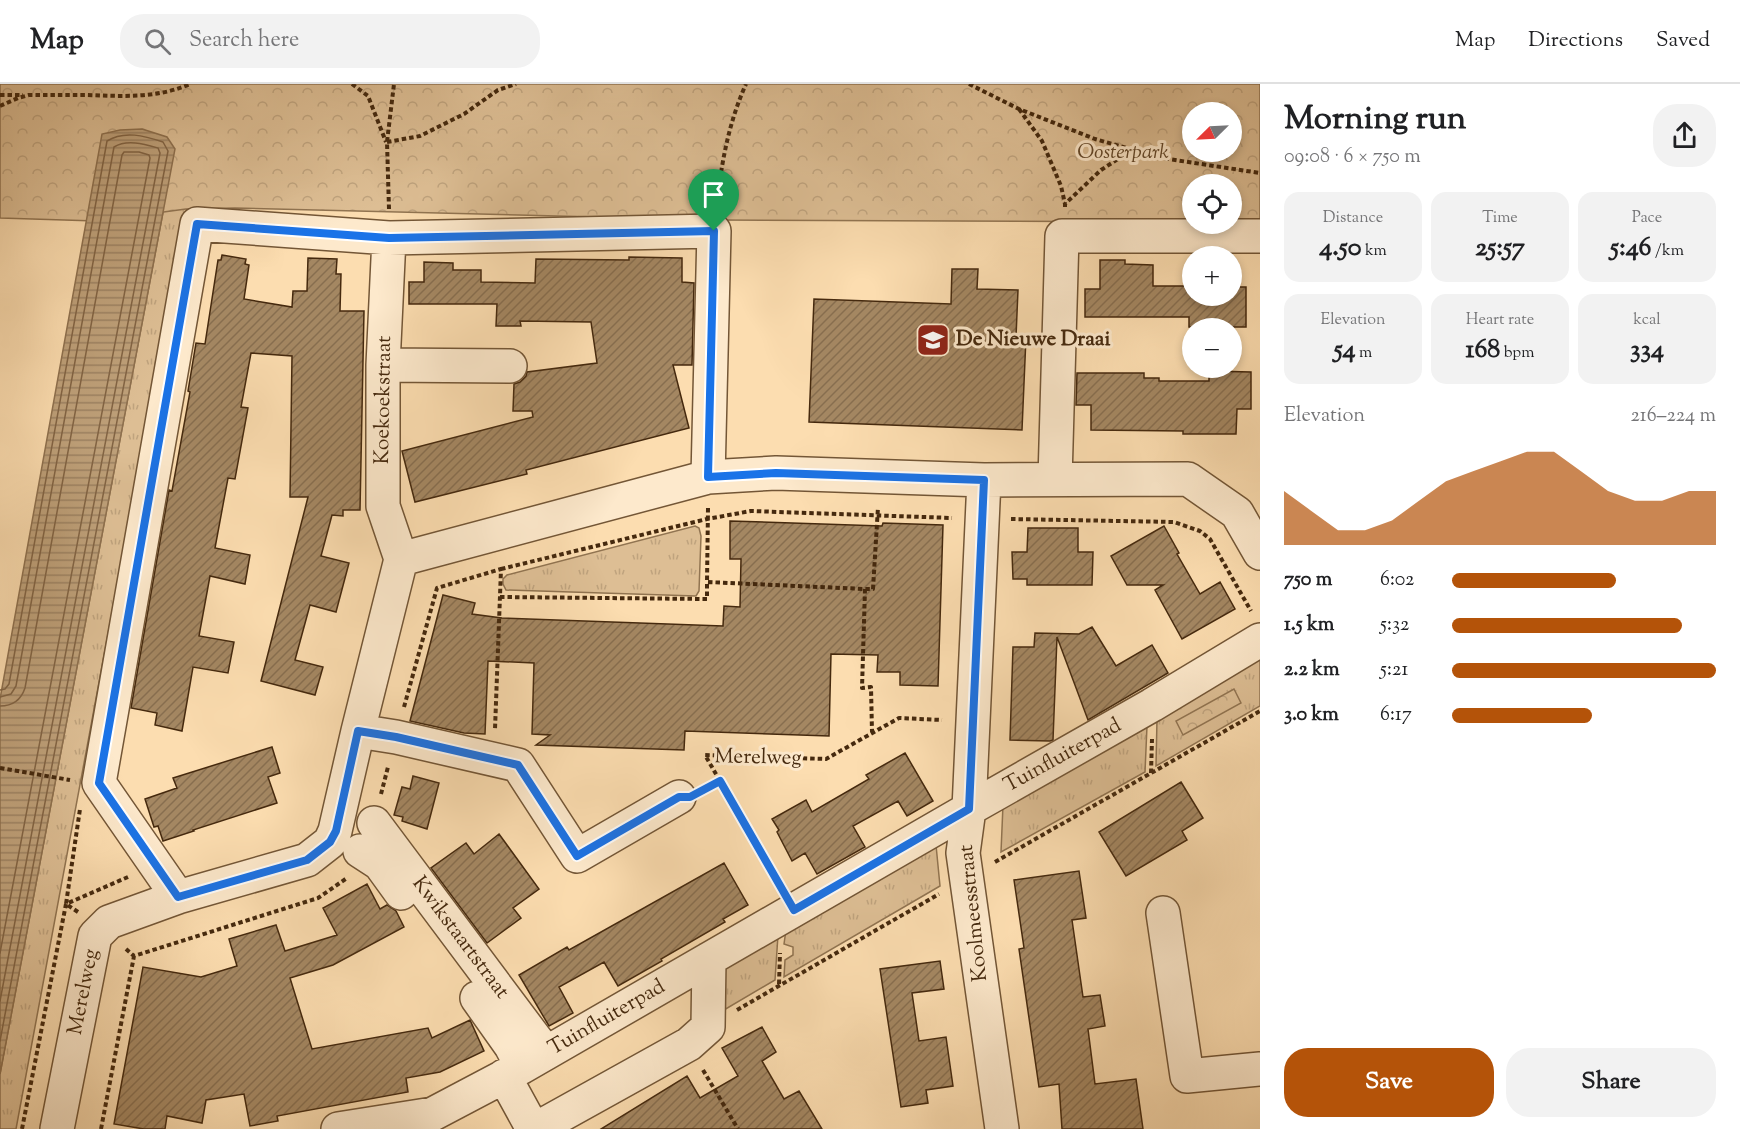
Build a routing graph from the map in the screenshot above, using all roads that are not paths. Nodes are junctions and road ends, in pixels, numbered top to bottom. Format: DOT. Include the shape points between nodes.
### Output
graph roads {
  1 [pos="1260,236"];
  2 [pos="389,238"];
  3 [pos="383,365"];
  4 [pos="510,366"];
  5 [pos="708,477"];
  6 [pos="1055,479"];
  7 [pos="984,480"];
  8 [pos="1249,505"];
  9 [pos="1260,553"];
  10 [pos="401,559"];
  11 [pos="1257,628"];
  12 [pos="358,731"];
  13 [pos="679,797"];
  14 [pos="969,809"];
  15 [pos="367,837"];
  16 [pos="178,897"];
  17 [pos="1162,913"];
  18 [pos="709,959"];
  19 [pos="524,1065"];
  20 [pos="1260,1069"];
  21 [pos="57,1129"];
  22 [pos="338,1129"];
  23 [pos="535,1129"];
  24 [pos="1002,1129"];
  1 -- 6 [label="street" via="1064,220"];
  2 -- 3 [label="street, Koekoekstraat"];
  2 -- 5 [label="street" via="714,231"];
  2 -- 16 [label="street" via="197,224 99,783"];
  3 -- 4 [label="street"];
  3 -- 10 [label="street, Koekoekstraat" via="383,506"];
  5 -- 7 [label="street" via="776,473"];
  5 -- 10 [label="street"];
  6 -- 7 [label="street"];
  6 -- 8 [label="street" via="1188,479"];
  7 -- 14 [label="street, Koolmeesstraat"];
  8 -- 9 [label="street"];
  10 -- 12 [label="street, Merelweg"];
  11 -- 14 [label="street, Tuinfluiterpad" via="1152,705"];
  12 -- 13 [label="street" via="518,765 577,856"];
  12 -- 16 [label="street, Merelweg" via="336,831 330,842 307,860"];
  14 -- 18 [label="street, Tuinfluiterpad"];
  14 -- 24 [label="street, Koolmeesstraat" via="963,853"];
  15 -- 19 [label="street, Kwikstaartstraat" via="449,942"];
  16 -- 21 [label="street, Merelweg" via="109,922 95,936"];
  17 -- 20 [label="street" via="1187,1076"];
  18 -- 19 [label="street, Tuinfluiterpad"];
  18 -- 23 [label="street" via="708,1027 689,1044"];
  19 -- 22 [label="street, Tuinfluiterpad" via="433,1114"];
  19 -- 23 [label="street"];
}
